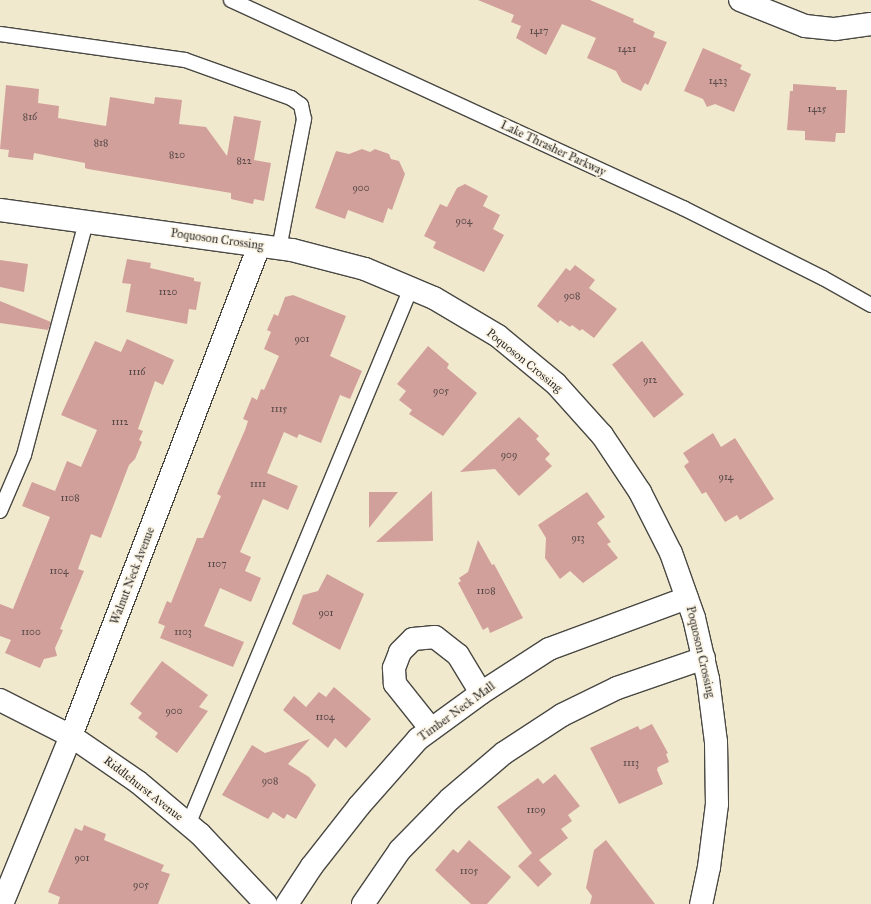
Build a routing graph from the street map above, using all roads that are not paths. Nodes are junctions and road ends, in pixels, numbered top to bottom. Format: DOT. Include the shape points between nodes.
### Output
graph roads {
  1 [pos="231,0"];
  2 [pos="740,0"];
  3 [pos="871,24"];
  4 [pos="0,34"];
  5 [pos="0,210"];
  6 [pos="86,222"];
  7 [pos="269,248"];
  8 [pos="411,288"];
  9 [pos="871,305"];
  10 [pos="0,511"];
  11 [pos="687,598"];
  12 [pos="704,658"];
  13 [pos="481,693"];
  14 [pos="0,700"];
  15 [pos="431,730"];
  16 [pos="71,736"];
  17 [pos="188,825"];
  18 [pos="2,904"];
  19 [pos="266,904"];
  20 [pos="287,904"];
  21 [pos="363,904"];
  22 [pos="701,904"];
  1 -- 9 [label="lane, Lake Thrasher Parkway" via="683,208"];
  2 -- 3 [label="street" via="805,26 835,30"];
  4 -- 7 [label="lane" via="185,60 291,98 300,106 304,119"];
  5 -- 6 [label="street, Poquoson Crossing"];
  6 -- 7 [label="street, Poquoson Crossing"];
  6 -- 10 [label="lane" via="24,455"];
  7 -- 8 [label="street, Poquoson Crossing" via="365,269"];
  7 -- 16 [label="street, Walnut Neck Avenue"];
  8 -- 11 [label="street, Poquoson Crossing" via="434,298 498,336 556,384 602,435 640,492 671,553"];
  8 -- 17 [label="lane"];
  11 -- 12 [label="street, Poquoson Crossing"];
  11 -- 13 [label="street, Timber Neck Mall" via="549,649"];
  12 -- 21 [label="street" via="617,688 562,715 504,753 450,799 400,850"];
  12 -- 22 [label="street, Poquoson Crossing" via="716,742 717,804 709,867"];
  13 -- 15 [label="street, Timber Neck Mall"];
  13 -- 15 [label="street" via="458,654 435,637 413,639 400,652 394,668 395,684"];
  14 -- 16 [label="street, Riddlehurst Avenue"];
  15 -- 20 [label="street, Timber Neck Mall" via="418,739 359,806 312,866"];
  16 -- 17 [label="street, Riddlehurst Avenue" via="138,782"];
  16 -- 18 [label="street, Walnut Neck Avenue"];
  17 -- 19 [label="street, Riddlehurst Avenue"];
}
